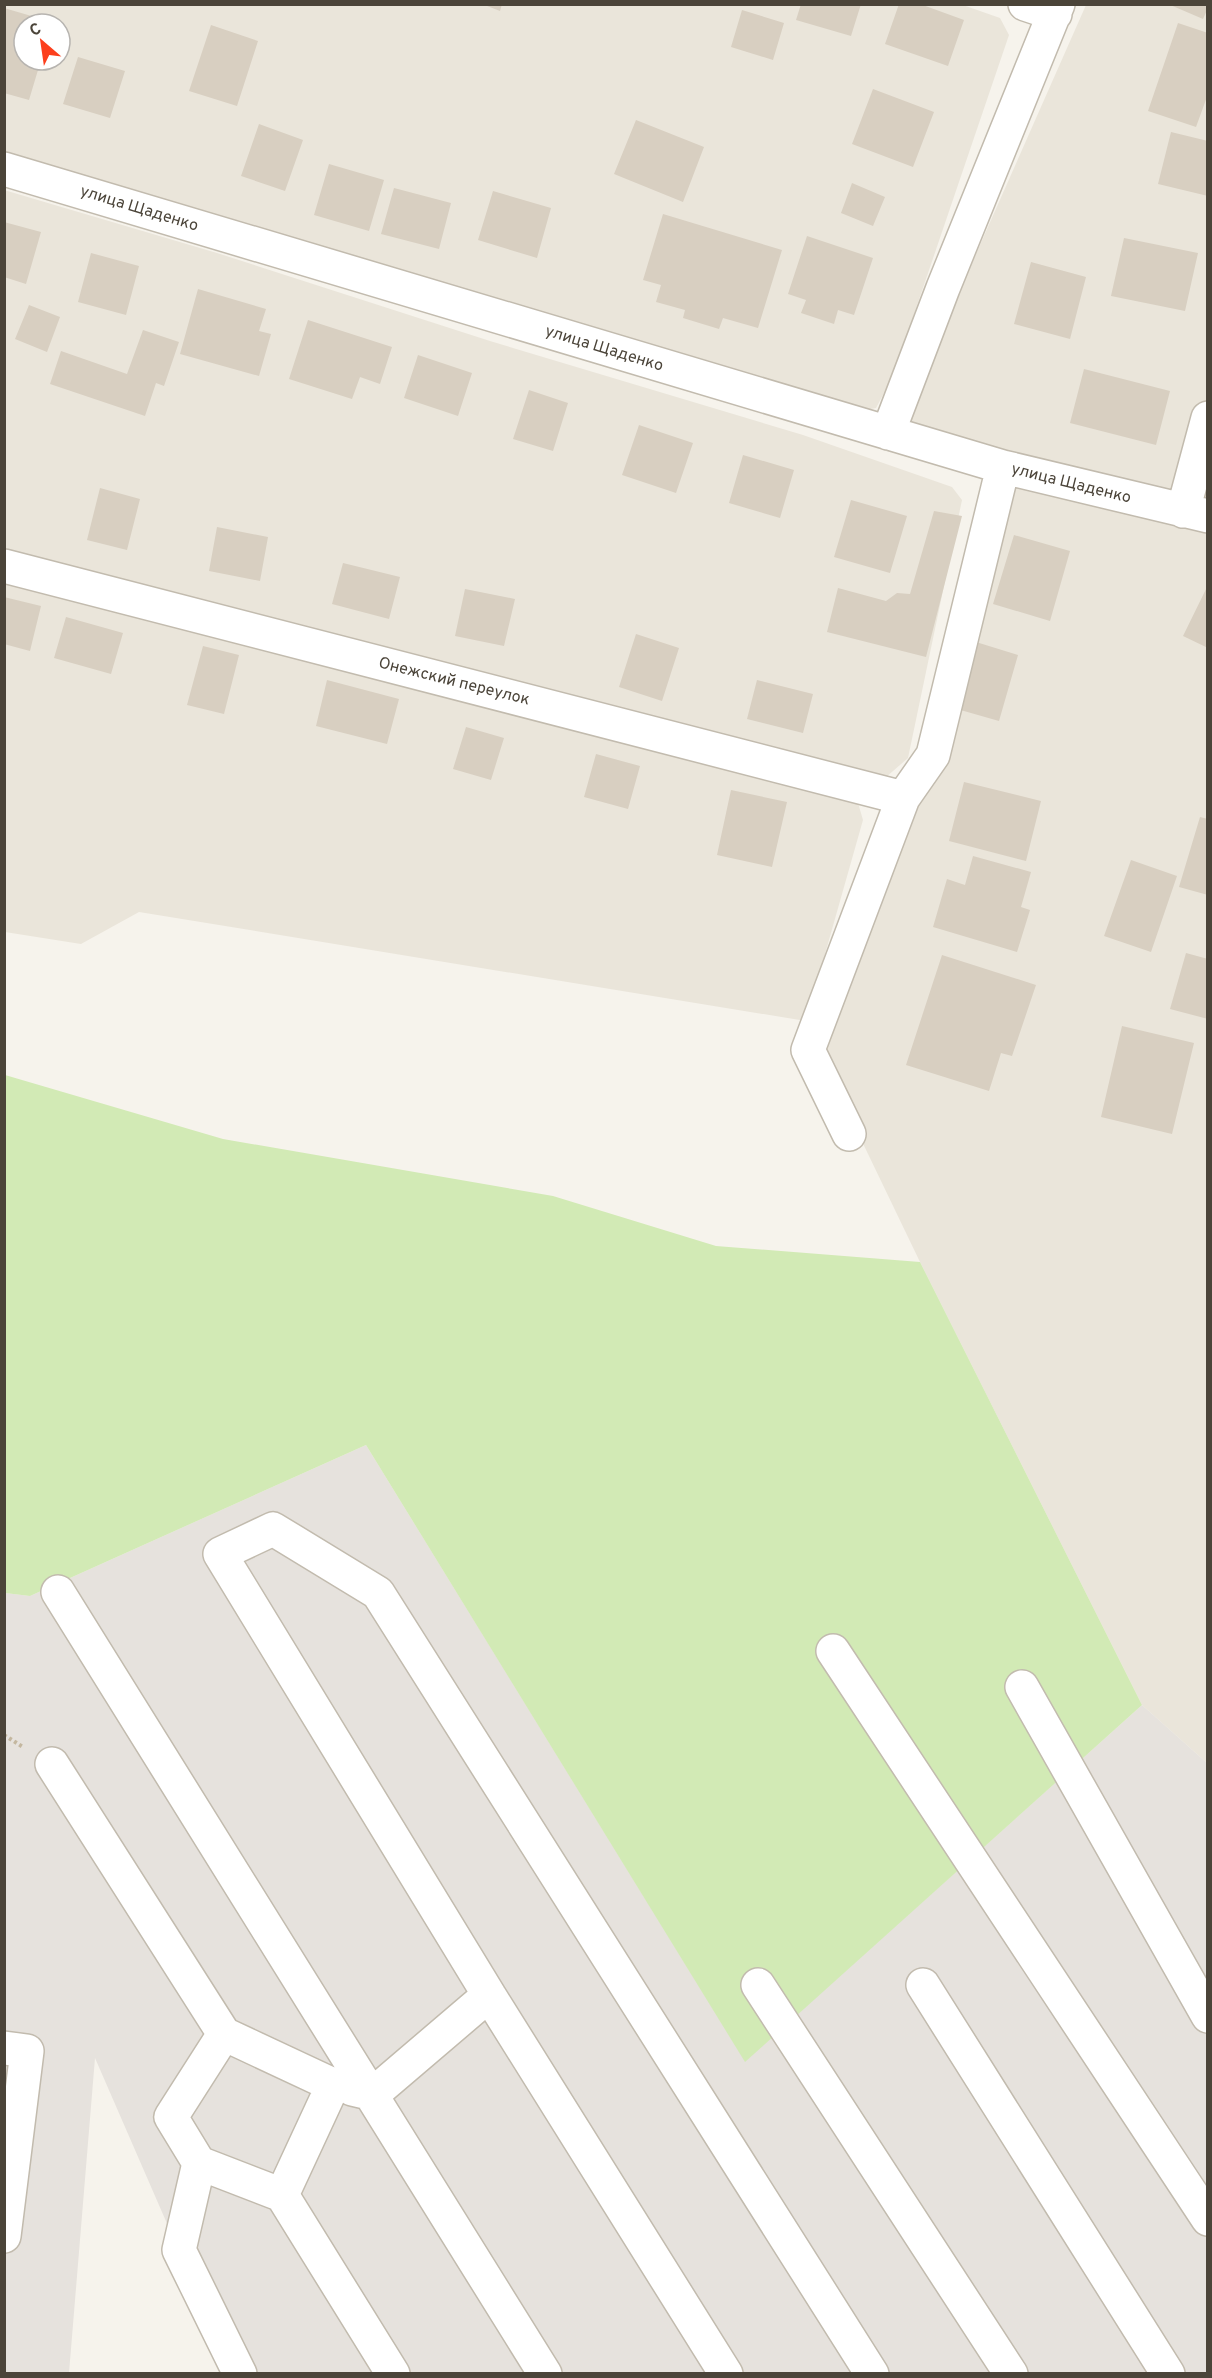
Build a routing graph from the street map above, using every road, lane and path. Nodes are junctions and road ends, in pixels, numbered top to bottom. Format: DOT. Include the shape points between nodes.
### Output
graph roads {
  1 [pos="1046,8"];
  2 [pos="4,169"];
  3 [pos="1208,418"];
  4 [pos="888,433"];
  5 [pos="1003,467"];
  6 [pos="1195,514"];
  7 [pos="4,566"];
  8 [pos="903,798"];
  9 [pos="849,1134"];
  10 [pos="58,1592"];
  11 [pos="833,1651"];
  12 [pos="1022,1687"];
  13 [pos="52,1764"];
  14 [pos="758,1985"];
  15 [pos="923,1985"];
  16 [pos="489,1995"];
  17 [pos="1208,2016"];
  18 [pos="224,2034"];
  19 [pos="4,2048"];
  20 [pos="333,2085"];
  21 [pos="373,2094"];
  22 [pos="199,2163"];
  23 [pos="282,2195"];
  24 [pos="1208,2219"];
  25 [pos="4,2236"];
  26 [pos="240,2373"];
  27 [pos="393,2373"];
  28 [pos="545,2373"];
  29 [pos="726,2373"];
  30 [pos="872,2373"];
  31 [pos="1011,2373"];
  32 [pos="1168,2373"];
  1 -- 4 [label="street"];
  2 -- 4 [label="street, улица Щаденко"];
  3 -- 6 [label="street"];
  4 -- 5 [label="street, улица Щаденко"];
  5 -- 6 [label="street, улица Щаденко"];
  5 -- 8 [label="street" via="933,755"];
  7 -- 8 [label="street, Онежский переулок"];
  8 -- 9 [label="street" via="808,1050"];
  10 -- 21 [label="street"];
  11 -- 24 [label="street"];
  12 -- 17 [label="street"];
  13 -- 18 [label="street"];
  14 -- 31 [label="street"];
  15 -- 32 [label="street"];
  16 -- 21 [label="street"];
  16 -- 29 [label="street"];
  16 -- 30 [label="street" via="220,1554 273,1529 378,1593"];
  18 -- 20 [label="street"];
  18 -- 22 [label="street" via="171,2117"];
  19 -- 25 [label="street" via="27,2051"];
  20 -- 21 [label="street"];
  20 -- 23 [label="street"];
  21 -- 28 [label="street"];
  22 -- 23 [label="street"];
  22 -- 26 [label="street" via="178,2250"];
  23 -- 27 [label="street"];
}
